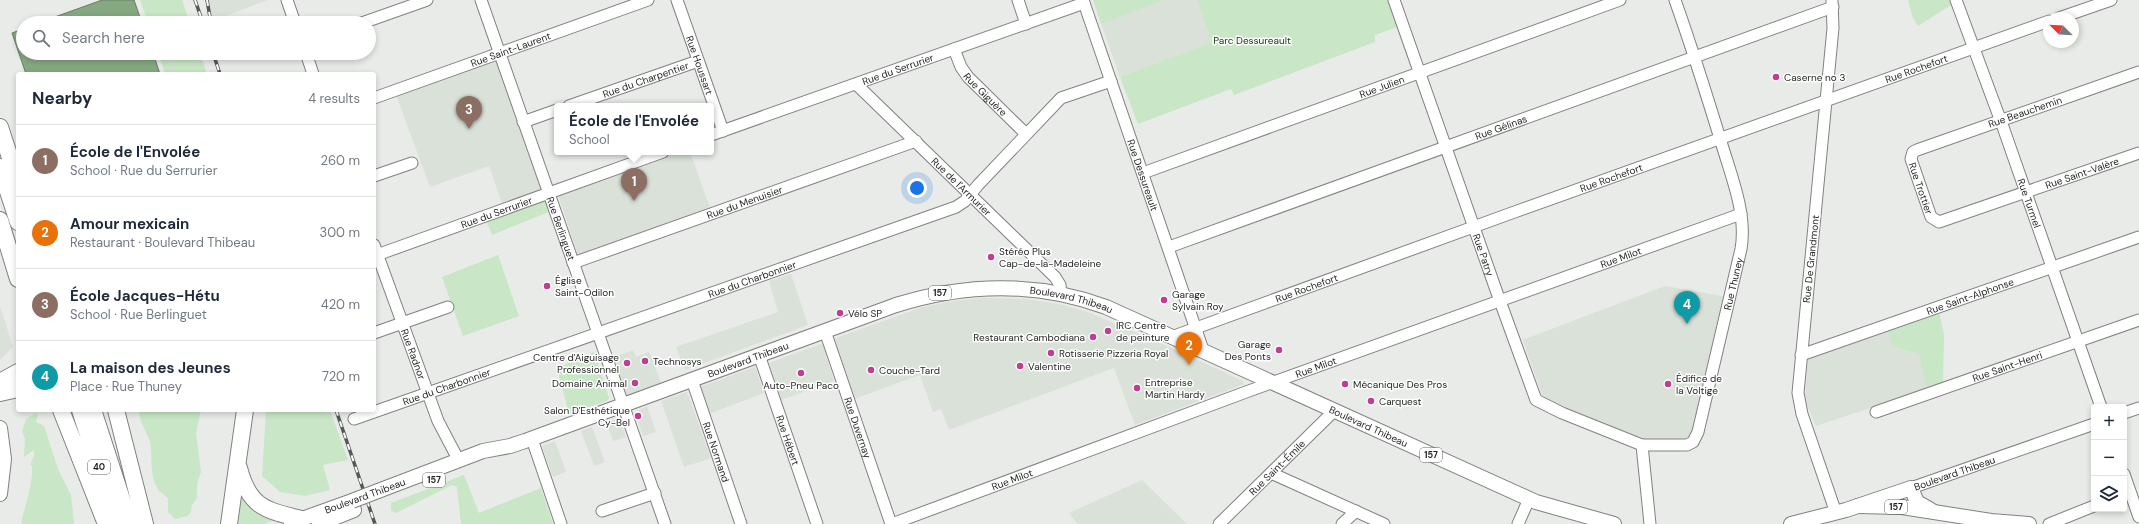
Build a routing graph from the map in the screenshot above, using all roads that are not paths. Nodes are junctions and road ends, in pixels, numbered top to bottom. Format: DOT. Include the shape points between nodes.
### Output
graph roads {
  1 [pos="287,0"];
  2 [pos="426,0"];
  3 [pos="481,0"];
  4 [pos="648,0"];
  5 [pos="677,0"];
  6 [pos="1018,0"];
  7 [pos="1620,0"];
  8 [pos="1675,0"];
  9 [pos="1956,0"];
  10 [pos="2111,0"];
  11 [pos="1397,1"];
  12 [pos="1084,2"];
  13 [pos="1832,4"];
  14 [pos="2076,12"];
  15 [pos="293,16"];
  16 [pos="376,18"];
  17 [pos="1026,24"];
  18 [pos="2043,24"];
  19 [pos="1974,48"];
  20 [pos="954,49"];
  21 [pos="499,52"];
  22 [pos="1694,57"];
  23 [pos="308,60"];
  24 [pos="698,61"];
  25 [pos="312,72"];
  26 [pos="2139,72"];
  27 [pos="1420,73"];
  28 [pos="1111,81"];
  29 [pos="856,84"];
  30 [pos="376,97"];
  31 [pos="1826,101"];
  32 [pos="578,103"];
  33 [pos="713,103"];
  34 [pos="714,105"];
  35 [pos="554,111"];
  36 [pos="0,113"];
  37 [pos="2001,120"];
  38 [pos="523,122"];
  39 [pos="0,127"];
  40 [pos="723,130"];
  41 [pos="714,134"];
  42 [pos="1026,134"];
  43 [pos="1720,139"];
  44 [pos="916,141"];
  45 [pos="1446,147"];
  46 [pos="16,152"];
  47 [pos="2139,153"];
  48 [pos="1912,154"];
  49 [pos="655,155"];
  50 [pos="412,162"];
  51 [pos="0,167"];
  52 [pos="1143,173"];
  53 [pos="376,175"];
  54 [pos="16,176"];
  55 [pos="548,193"];
  56 [pos="2026,193"];
  57 [pos="971,194"];
  58 [pos="1741,214"];
  59 [pos="16,216"];
  60 [pos="0,220"];
  61 [pos="1934,221"];
  62 [pos="1474,227"];
  63 [pos="2139,237"];
  64 [pos="1169,247"];
  65 [pos="376,252"];
  66 [pos="376,255"];
  67 [pos="573,263"];
  68 [pos="2052,268"];
  69 [pos="16,272"];
  70 [pos="1061,294"];
  71 [pos="1499,300"];
  72 [pos="448,308"];
  73 [pos="2139,320"];
  74 [pos="402,324"];
  75 [pos="1197,328"];
  76 [pos="825,331"];
  77 [pos="376,332"];
  78 [pos="598,333"];
  79 [pos="1174,336"];
  80 [pos="2078,342"];
  81 [pos="1203,350"];
  82 [pos="1801,355"];
  83 [pos="759,356"];
  84 [pos="16,373"];
  85 [pos="692,380"];
  86 [pos="0,382"];
  87 [pos="1272,383"];
  88 [pos="16,389"];
  89 [pos="0,393"];
  90 [pos="428,393"];
  91 [pos="2100,404"];
  92 [pos="624,406"];
  93 [pos="2139,408"];
  94 [pos="376,411"];
  95 [pos="1334,411"];
  96 [pos="62,412"];
  97 [pos="81,412"];
  98 [pos="94,412"];
  99 [pos="117,412"];
  100 [pos="234,412"];
  101 [pos="245,412"];
  102 [pos="374,412"];
  103 [pos="1876,412"];
  104 [pos="2127,412"];
  105 [pos="354,419"];
  106 [pos="2091,425"];
  107 [pos="0,428"];
  108 [pos="532,439"];
  109 [pos="1642,445"];
  110 [pos="510,446"];
  111 [pos="459,461"];
  112 [pos="238,464"];
  113 [pos="1271,472"];
  114 [pos="2125,476"];
  115 [pos="1911,488"];
  116 [pos="654,493"];
  117 [pos="2131,493"];
  118 [pos="0,494"];
  119 [pos="380,495"];
  120 [pos="1529,499"];
  121 [pos="354,505"];
  122 [pos="1858,506"];
  123 [pos="2091,507"];
  124 [pos="602,511"];
  125 [pos="1356,511"];
  126 [pos="1933,511"];
  127 [pos="1836,513"];
  128 [pos="2139,517"];
  129 [pos="295,522"];
  130 [pos="106,524"];
  131 [pos="118,524"];
  132 [pos="130,524"];
  133 [pos="145,524"];
  134 [pos="220,524"];
  135 [pos="230,524"];
  136 [pos="319,524"];
  137 [pos="562,524"];
  138 [pos="665,524"];
  139 [pos="741,524"];
  140 [pos="817,524"];
  141 [pos="891,524"];
  142 [pos="1219,524"];
  143 [pos="1342,524"];
  144 [pos="1384,524"];
  145 [pos="1518,524"];
  146 [pos="1614,524"];
  147 [pos="1650,524"];
  148 [pos="1791,524"];
  149 [pos="2029,524"];
  150 [pos="2049,524"];
  1 -- 15 [label="street"];
  2 -- 16 [label="street"];
  3 -- 21 [label="street, Rue Berlinguet"];
  4 -- 21 [label="street, Rue Saint-Laurent"];
  5 -- 24 [label="street, Rue Houssart"];
  6 -- 17 [label="street"];
  7 -- 27 [label="street, Rue Julien"];
  8 -- 22 [label="street, Rue Thuney"];
  9 -- 19 [label="street, Rue Turmel"];
  10 -- 14 [label="street"];
  11 -- 27 [label="street, Rue Patry"];
  12 -- 17 [label="street, Rue du Serrurier"];
  12 -- 28 [label="street, Rue Dessureault"];
  13 -- 22 [label="street, Rue Gélinas"];
  13 -- 31 [label="street, Rue De Grandmont" via="1833,28"];
  17 -- 20 [label="street, Rue du Serrurier"];
  18 -- 19 [label="street, Rue Rochefort"];
  19 -- 31 [label="street, Rue Rochefort"];
  19 -- 37 [label="street, Rue Turmel"];
  20 -- 29 [label="street, Rue du Serrurier"];
  20 -- 42 [label="street, Rue Giguère" via="961,67 968,76"];
  21 -- 30 [label="street, Rue Saint-Laurent"];
  21 -- 38 [label="street, Rue Berlinguet"];
  22 -- 43 [label="street, Rue Thuney"];
  22 -- 45 [label="street, Rue Gélinas"];
  23 -- 25 [label="street"];
  24 -- 32 [label="street, Rue du Charpentier"];
  24 -- 33 [label="street, Rue Houssart"];
  26 -- 37 [label="street, Rue Beauchemin"];
  27 -- 45 [label="street, Rue Patry"];
  27 -- 52 [label="street, Rue Julien"];
  28 -- 42 [label="street, Rue du Charbonnier" via="1063,97"];
  28 -- 52 [label="street, Rue Dessureault"];
  29 -- 40 [label="street, Rue du Serrurier"];
  29 -- 44 [label="street, Rue de l'Armurier"];
  31 -- 43 [label="street, Rue Rochefort"];
  31 -- 82 [label="street, Rue De Grandmont"];
  34 -- 40 [label="street, Rue Houssart"];
  35 -- 38 [label="street"];
  36 -- 46 [label="highway"];
  37 -- 48 [label="street, Rue Beauchemin"];
  37 -- 56 [label="street, Rue Turmel"];
  38 -- 55 [label="street, Rue Berlinguet"];
  39 -- 54 [label="highway"];
  40 -- 41 [label="street, Rue du Serrurier"];
  42 -- 57 [label="street, Rue du Charbonnier"];
  43 -- 58 [label="street, Rue Thuney"];
  43 -- 62 [label="street, Rue Rochefort"];
  44 -- 57 [label="street, Rue de l'Armurier"];
  44 -- 67 [label="street, Rue du Menuisier"];
  45 -- 62 [label="street, Rue Patry"];
  45 -- 64 [label="street, Rue Gélinas"];
  47 -- 56 [label="street, Rue Saint-Valère"];
  48 -- 61 [label="street, Rue Trottier" via="1912,161"];
  49 -- 55 [label="street, Rue du Serrurier"];
  50 -- 53 [label="street"];
  51 -- 59 [label="highway"];
  52 -- 64 [label="street, Rue Dessureault"];
  55 -- 65 [label="street, Rue du Serrurier"];
  55 -- 67 [label="street, Rue Berlinguet"];
  56 -- 61 [label="street, Rue Saint-Valère" via="1941,221"];
  56 -- 68 [label="street, Rue Turmel"];
  57 -- 70 [label="street, Rue de l'Armurier" via="1055,277 1060,285"];
  57 -- 78 [label="street, Rue du Charbonnier" via="956,207"];
  58 -- 71 [label="street, Rue Milot"];
  58 -- 109 [label="street, Rue Thuney" via="1741,249 1698,435 1687,445"];
  60 -- 69 [label="highway"];
  62 -- 71 [label="street, Rue Patry"];
  62 -- 75 [label="street, Rue Rochefort"];
  63 -- 68 [label="street, Rue Saint-Alphonse"];
  64 -- 75 [label="street, Rue Dessureault"];
  66 -- 74 [label="street, Rue Radnor"];
  67 -- 78 [label="street, Rue Berlinguet"];
  68 -- 80 [label="street, Rue Turmel"];
  68 -- 82 [label="street, Rue Saint-Alphonse"];
  70 -- 76 [label="main road, Boulevard Thibeau / 157" via="1008,288 953,291 901,303"];
  70 -- 79 [label="main road, Boulevard Thibeau / 157" via="1106,307"];
  71 -- 87 [label="street, Rue Milot"];
  71 -- 109 [label="street, Rue Patry" via="1538,402"];
  72 -- 74 [label="street"];
  73 -- 80 [label="street, Rue Saint-Henri"];
  74 -- 77 [label="street"];
  74 -- 90 [label="street, Rue Radnor"];
  75 -- 79 [label="street, Rue Rochefort"];
  75 -- 81 [label="street, Rue Dessureault"];
  76 -- 83 [label="main road, Boulevard Thibeau / 157"];
  76 -- 141 [label="street, Rue Duvernay"];
  78 -- 90 [label="street, Rue du Charbonnier"];
  78 -- 92 [label="street, Rue Berlinguet"];
  79 -- 81 [label="main road, Boulevard Thibeau / 157"];
  80 -- 91 [label="street, Rue Turmel"];
  80 -- 103 [label="street, Rue Saint-Henri"];
  81 -- 87 [label="main road, Boulevard Thibeau / 157"];
  82 -- 127 [label="street, Rue De Grandmont" via="1798,388 1800,407"];
  83 -- 85 [label="main road, Boulevard Thibeau / 157"];
  83 -- 140 [label="street, Rue Hébert"];
  84 -- 86 [label="highway"];
  85 -- 92 [label="main road, Boulevard Thibeau / 157"];
  85 -- 139 [label="street, Rue Normand"];
  87 -- 95 [label="main road, Boulevard Thibeau / 157"];
  87 -- 141 [label="street, Rue Milot"];
  88 -- 89 [label="highway"];
  90 -- 94 [label="street, Rue du Charbonnier"];
  90 -- 111 [label="street, Rue Radnor" via="440,427"];
  92 -- 108 [label="main road, Boulevard Thibeau / 157"];
  92 -- 116 [label="street, Rue Berlinguet"];
  93 -- 104 [label="street"];
  95 -- 113 [label="street, Rue Saint-Émile"];
  95 -- 120 [label="main road, Boulevard Thibeau / 157"];
  96 -- 130 [label="highway"];
  97 -- 131 [label="highway, 40"];
  98 -- 132 [label="highway, 40"];
  99 -- 133 [label="highway"];
  100 -- 134 [label="highway"];
  101 -- 112 [label="highway"];
  102 -- 105 [label="street, Rue du Charbonnier"];
  106 -- 115 [label="street, Boulevard Thibeau"];
  107 -- 118 [label="main road" via="4,459"];
  108 -- 110 [label="main road, Boulevard Thibeau / 157"];
  108 -- 137 [label="street"];
  109 -- 147 [label="street"];
  110 -- 111 [label="main road, Boulevard Thibeau / 157" via="483,451"];
  110 -- 119 [label="main road, Boulevard Thibeau / 157" via="487,460"];
  111 -- 119 [label="main road, Boulevard Thibeau / 157"];
  112 -- 129 [label="highway" via="245,487 257,503"];
  112 -- 135 [label="highway"];
  113 -- 125 [label="street"];
  113 -- 142 [label="street, Rue Saint-Émile"];
  114 -- 117 [label="street"];
  115 -- 122 [label="main road, Boulevard Thibeau / 157"];
  115 -- 126 [label="main road, 157" via="1917,502"];
  116 -- 124 [label="street"];
  116 -- 138 [label="street, Rue Berlinguet"];
  117 -- 128 [label="street"];
  119 -- 121 [label="main road, Boulevard Thibeau / 157, bridge"];
  120 -- 145 [label="street"];
  120 -- 146 [label="main road, Boulevard Thibeau / 157"];
  121 -- 129 [label="main road, Boulevard Thibeau / 157"];
  121 -- 136 [label="main road, Boulevard Thibeau / 157"];
  122 -- 126 [label="main road, 157"];
  122 -- 127 [label="main road, Boulevard Thibeau / 157"];
  123 -- 150 [label="street"];
  125 -- 143 [label="street"];
  125 -- 144 [label="street"];
  126 -- 149 [label="main road, 157" via="1991,521"];
  127 -- 148 [label="main road, Boulevard Thibeau / 157"];
}
